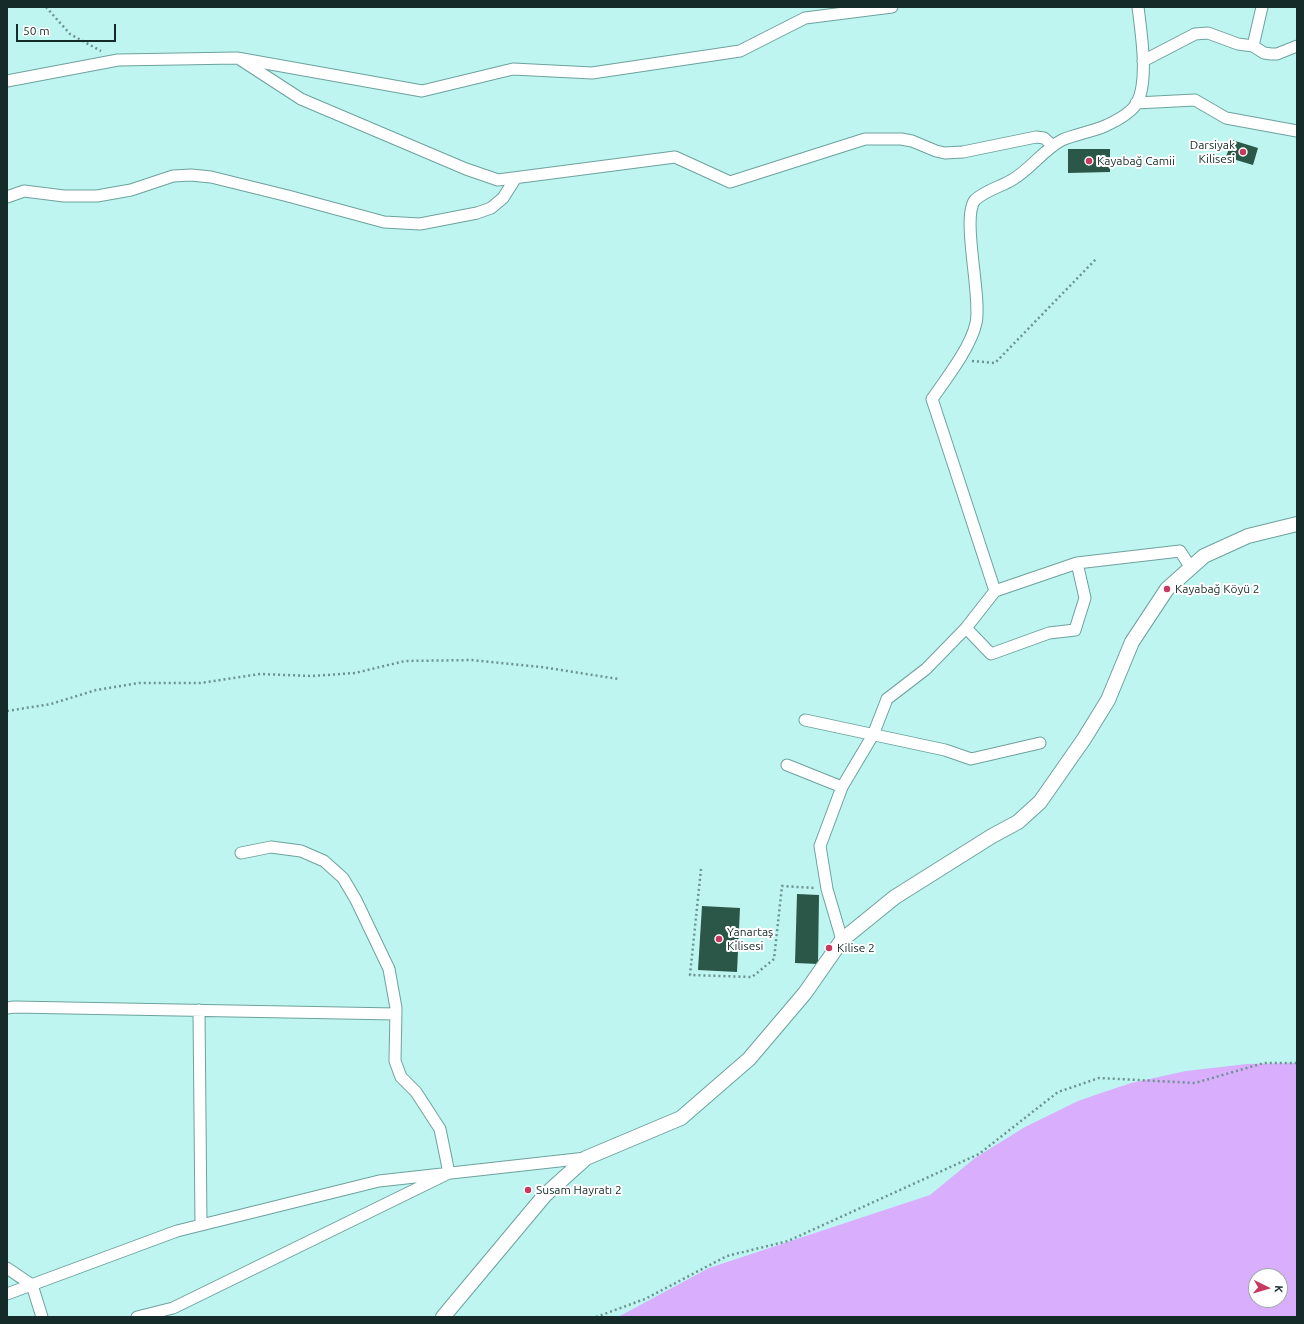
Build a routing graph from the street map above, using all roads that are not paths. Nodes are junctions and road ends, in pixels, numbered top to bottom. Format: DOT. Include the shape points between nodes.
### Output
graph roads {
  1 [pos="892,7"];
  2 [pos="1138,7"];
  3 [pos="1262,7"];
  4 [pos="1254,46"];
  5 [pos="1297,46"];
  6 [pos="237,58"];
  7 [pos="1144,61"];
  8 [pos="7,81"];
  9 [pos="1136,103"];
  10 [pos="1297,131"];
  11 [pos="1053,146"];
  12 [pos="515,179"];
  13 [pos="7,197"];
  14 [pos="1297,524"];
  15 [pos="1077,563"];
  16 [pos="1191,568"];
  17 [pos="996,591"];
  18 [pos="966,628"];
  19 [pos="805,720"];
  20 [pos="873,735"];
  21 [pos="1040,743"];
  22 [pos="787,765"];
  23 [pos="842,786"];
  24 [pos="241,853"];
  25 [pos="842,940"];
  26 [pos="7,1008"];
  27 [pos="198,1010"];
  28 [pos="396,1014"];
  29 [pos="586,1158"];
  30 [pos="449,1173"];
  31 [pos="201,1225"];
  32 [pos="7,1268"];
  33 [pos="32,1285"];
  34 [pos="7,1294"];
  35 [pos="42,1317"];
  36 [pos="137,1317"];
  37 [pos="443,1317"];
  1 -- 6 [label="street" via="805,18 740,51 592,73 513,69 422,91"];
  2 -- 7 [label="street"];
  3 -- 4 [label="street"];
  4 -- 5 [label="street" via="1264,53 1278,54"];
  4 -- 7 [label="street" via="1238,44 1208,33 1195,34"];
  6 -- 8 [label="street" via="118,60"];
  6 -- 12 [label="street" via="301,99 466,169 498,180"];
  7 -- 9 [label="street" via="1141,90"];
  9 -- 10 [label="street" via="1194,100 1226,118"];
  9 -- 11 [label="street" via="1126,114 1105,126 1063,140"];
  11 -- 12 [label="street" via="1044,138 1036,137 963,152 945,153 901,139 864,139 730,182 675,157"];
  11 -- 17 [label="street" via="1028,169 980,197 973,205 971,226 978,306 976,324 959,360 932,399"];
  12 -- 13 [label="street" via="506,195 491,208 420,224 384,222 210,177 191,175 173,176 131,190 97,196 64,196 24,191"];
  14 -- 16 [label="street" via="1248,536 1204,556"];
  15 -- 16 [label="street" via="1180,551"];
  15 -- 17 [label="street"];
  15 -- 18 [label="street" via="1085,598 1075,630 1048,633 991,654"];
  16 -- 25 [label="street" via="1167,589 1132,642 1108,700 1040,802 1018,822 895,897"];
  17 -- 18 [label="street"];
  18 -- 20 [label="street" via="926,669 887,699"];
  19 -- 20 [label="street"];
  20 -- 21 [label="street" via="945,750 971,759"];
  20 -- 23 [label="street"];
  22 -- 23 [label="street"];
  23 -- 25 [label="street" via="820,846 827,889"];
  24 -- 28 [label="street" via="271,847 301,851 324,861 343,878 389,969"];
  25 -- 29 [label="street" via="805,993 749,1060 681,1118"];
  26 -- 27 [label="street"];
  27 -- 28 [label="street"];
  27 -- 31 [label="street"];
  28 -- 30 [label="street" via="396,1070 416,1092 440,1130"];
  29 -- 30 [label="street"];
  29 -- 37 [label="street" via="545,1195"];
  30 -- 31 [label="street" via="379,1181"];
  30 -- 36 [label="street" via="173,1308"];
  31 -- 33 [label="street" via="177,1231"];
  32 -- 33 [label="street"];
  33 -- 34 [label="street"];
  33 -- 35 [label="street"];
}
